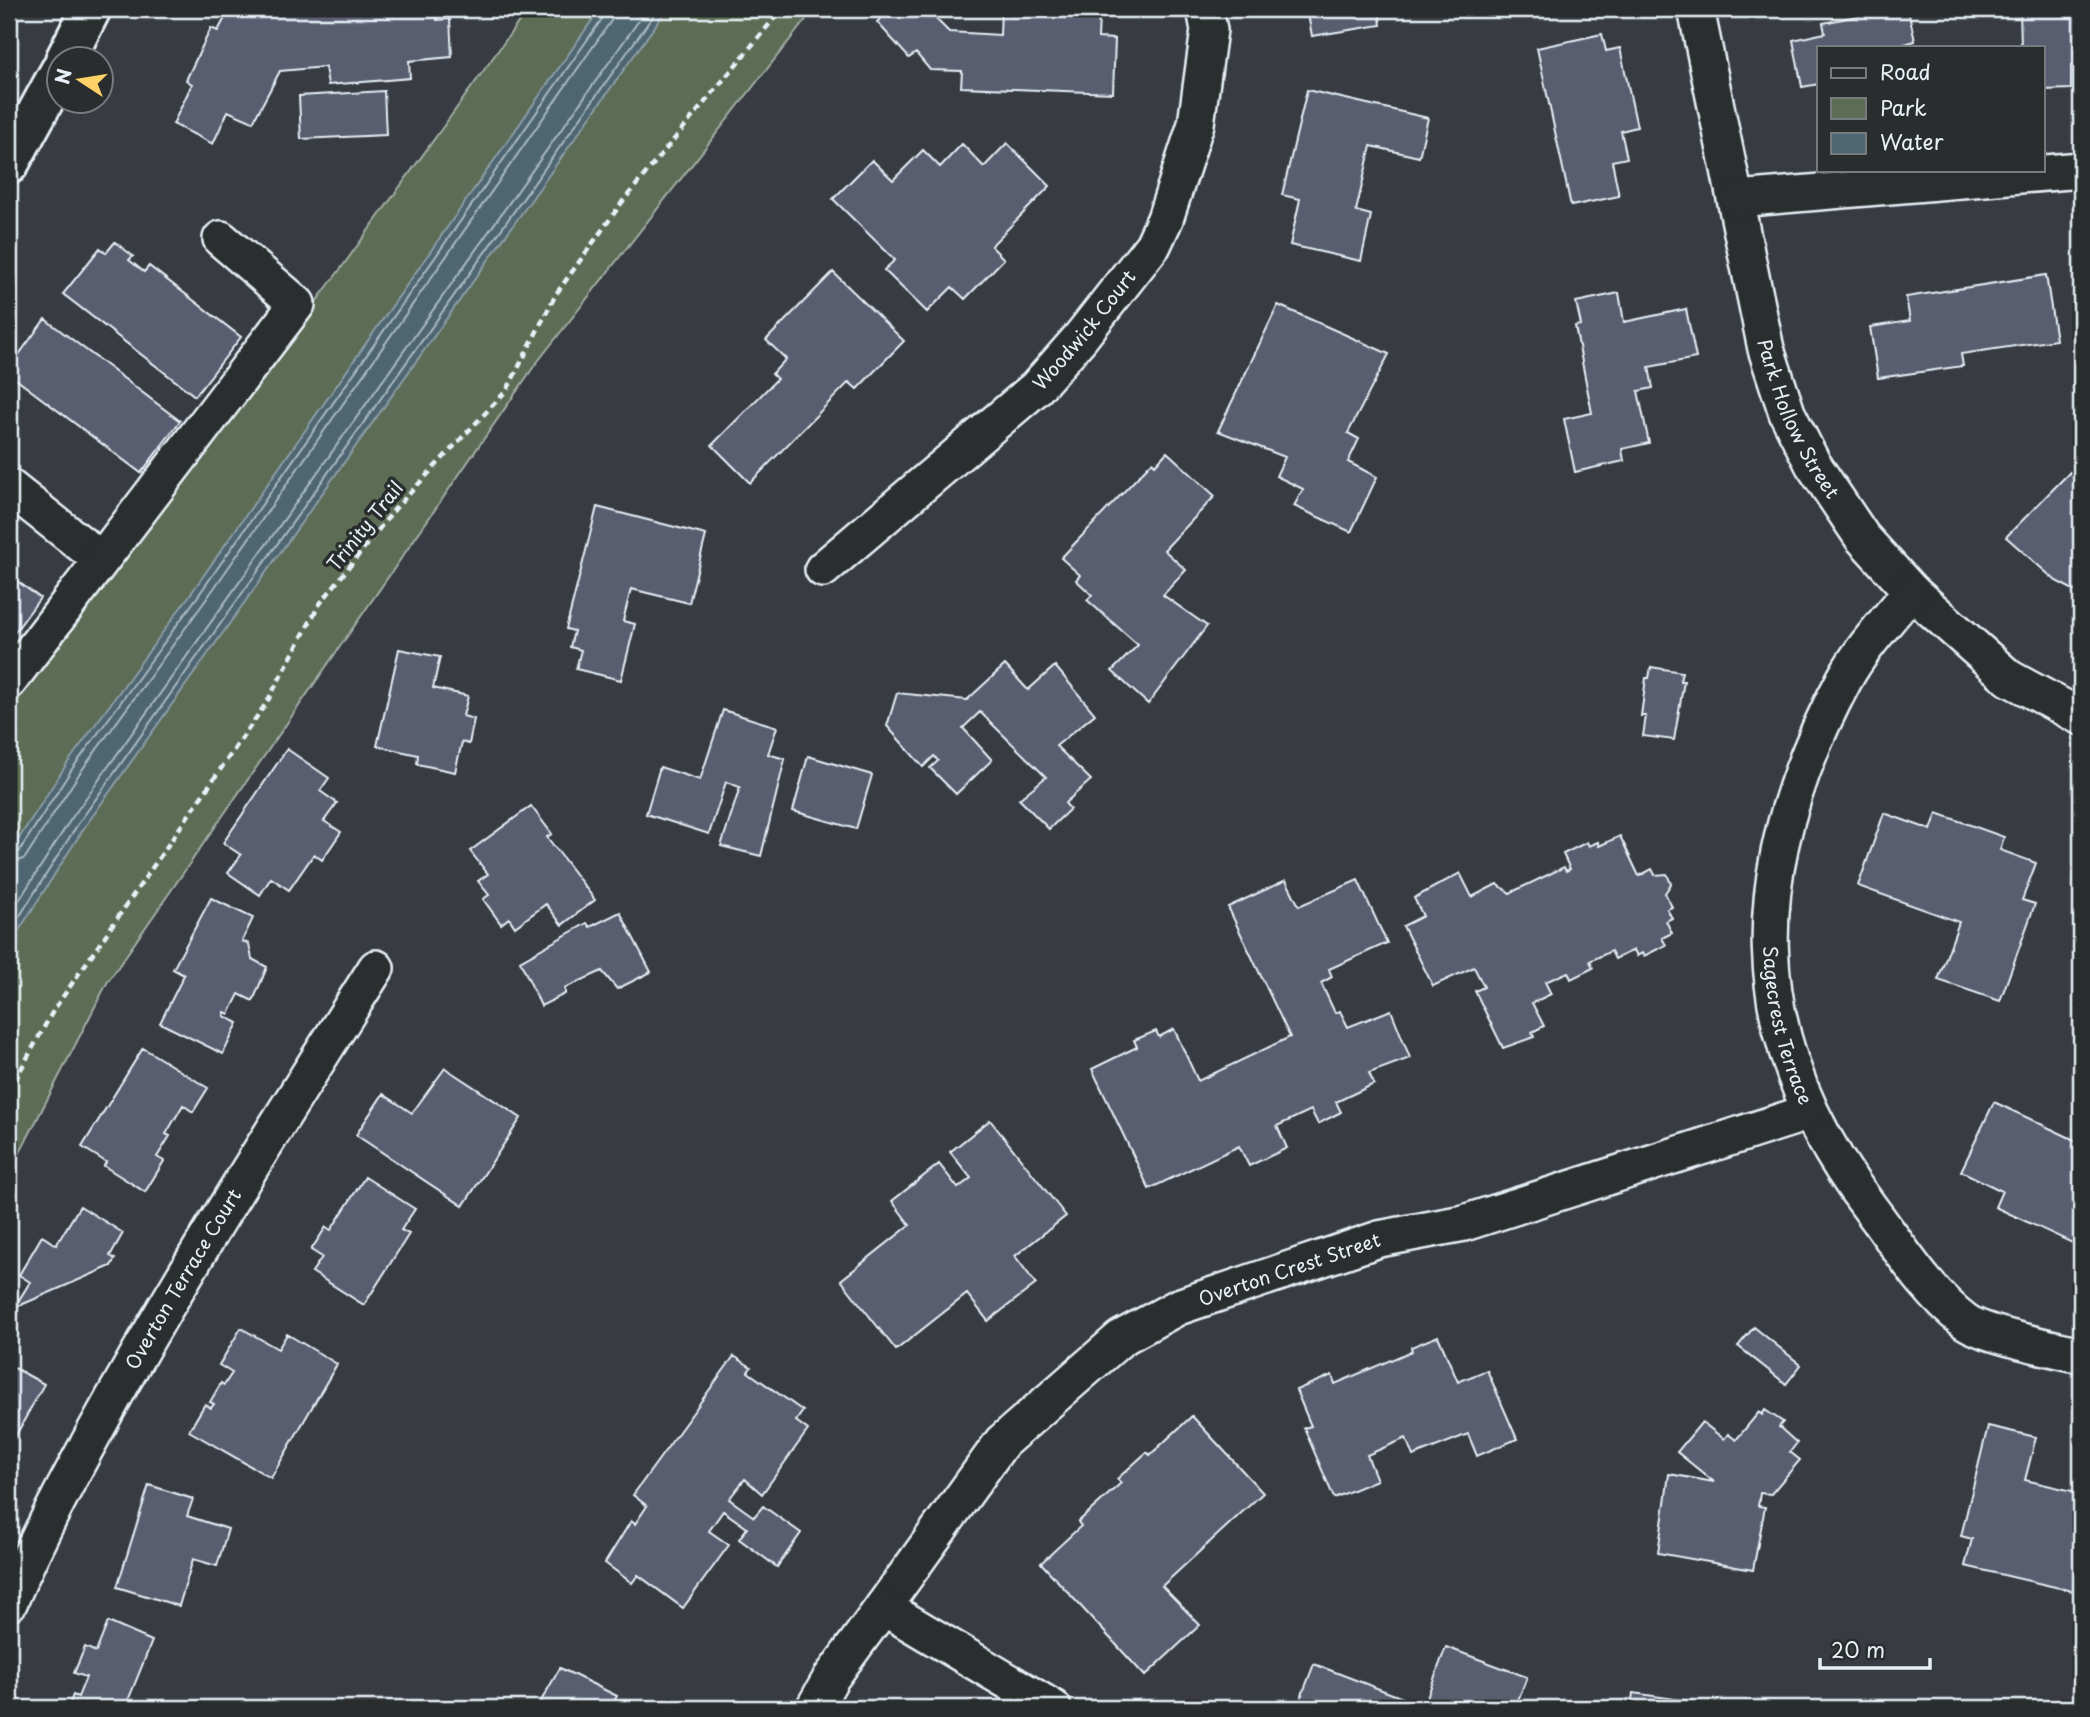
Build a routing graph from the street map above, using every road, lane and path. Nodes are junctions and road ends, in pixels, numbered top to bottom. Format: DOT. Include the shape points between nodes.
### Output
graph roads {
  1 [pos="92,9"];
  2 [pos="782,9"];
  3 [pos="1205,9"];
  4 [pos="1696,9"];
  5 [pos="72,46"];
  6 [pos="46,97"];
  7 [pos="9,164"];
  8 [pos="2081,170"];
  9 [pos="1737,199"];
  10 [pos="221,239"];
  11 [pos="9,487"];
  12 [pos="100,559"];
  13 [pos="824,569"];
  14 [pos="1911,591"];
  15 [pos="9,681"];
  16 [pos="2081,717"];
  17 [pos="376,968"];
  18 [pos="9,1091"];
  19 [pos="1810,1112"];
  20 [pos="2081,1355"];
  21 [pos="9,1603"];
  22 [pos="883,1607"];
  23 [pos="814,1708"];
  24 [pos="1053,1708"];
  1 -- 5 [label="main road"];
  2 -- 18 [label="path, Trinity Trail" via="616,211 556,294 507,390 394,510 319,605 267,702 53,1011"];
  3 -- 13 [label="street, Woodwick Court" via="1209,30 1196,124 1153,245 1036,388"];
  4 -- 9 [label="street, Park Hollow Street"];
  6 -- 7 [label="main road"];
  8 -- 9 [label="street"];
  9 -- 14 [label="street, Park Hollow Street" via="1766,349 1787,413 1813,464 1862,537"];
  10 -- 12 [label="street" via="297,304"];
  11 -- 12 [label="street"];
  12 -- 15 [label="street"];
  14 -- 16 [label="street, Park Hollow Street" via="2009,678"];
  14 -- 19 [label="street, Sagecrest Terrace" via="1845,677 1803,767 1780,842 1771,908 1771,985 1783,1046"];
  17 -- 21 [label="street, Overton Terrace Court" via="158,1320 48,1518"];
  19 -- 20 [label="street, Sagecrest Terrace" via="1842,1172 1930,1287 1967,1322"];
  19 -- 22 [label="street, Overton Crest Street" via="1464,1223 1379,1239 1167,1313 1121,1338 1002,1441"];
  22 -- 23 [label="street, Overton Crest Street"];
  22 -- 24 [label="street"];
}
